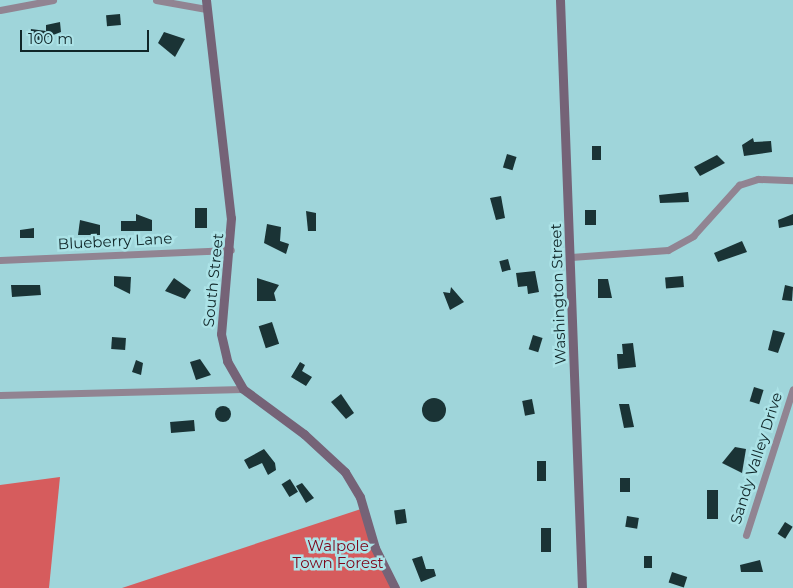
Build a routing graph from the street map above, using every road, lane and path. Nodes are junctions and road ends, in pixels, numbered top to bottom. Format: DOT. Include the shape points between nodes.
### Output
graph roads {
  1 [pos="53,0"];
  2 [pos="156,0"];
  3 [pos="560,0"];
  4 [pos="39,1"];
  5 [pos="206,4"];
  6 [pos="0,10"];
  7 [pos="793,180"];
  8 [pos="232,250"];
  9 [pos="571,257"];
  10 [pos="0,260"];
  11 [pos="243,389"];
  12 [pos="793,389"];
  13 [pos="0,394"];
  14 [pos="746,535"];
  15 [pos="394,588"];
  16 [pos="582,588"];
  1 -- 4 [label="street"];
  2 -- 5 [label="street"];
  3 -- 9 [label="street, Washington Street"];
  4 -- 6 [label="street"];
  5 -- 8 [label="street, South Street"];
  7 -- 9 [label="street" via="758,179 740,185 693,236 668,250"];
  8 -- 10 [label="street, Blueberry Lane"];
  8 -- 11 [label="street, South Street" via="221,334 227,361"];
  9 -- 16 [label="street, Washington Street"];
  11 -- 13 [label="street"];
  11 -- 15 [label="street, South Street" via="304,434 345,472 360,497 375,548"];
  12 -- 14 [label="street, Sandy Valley Drive"];
}
